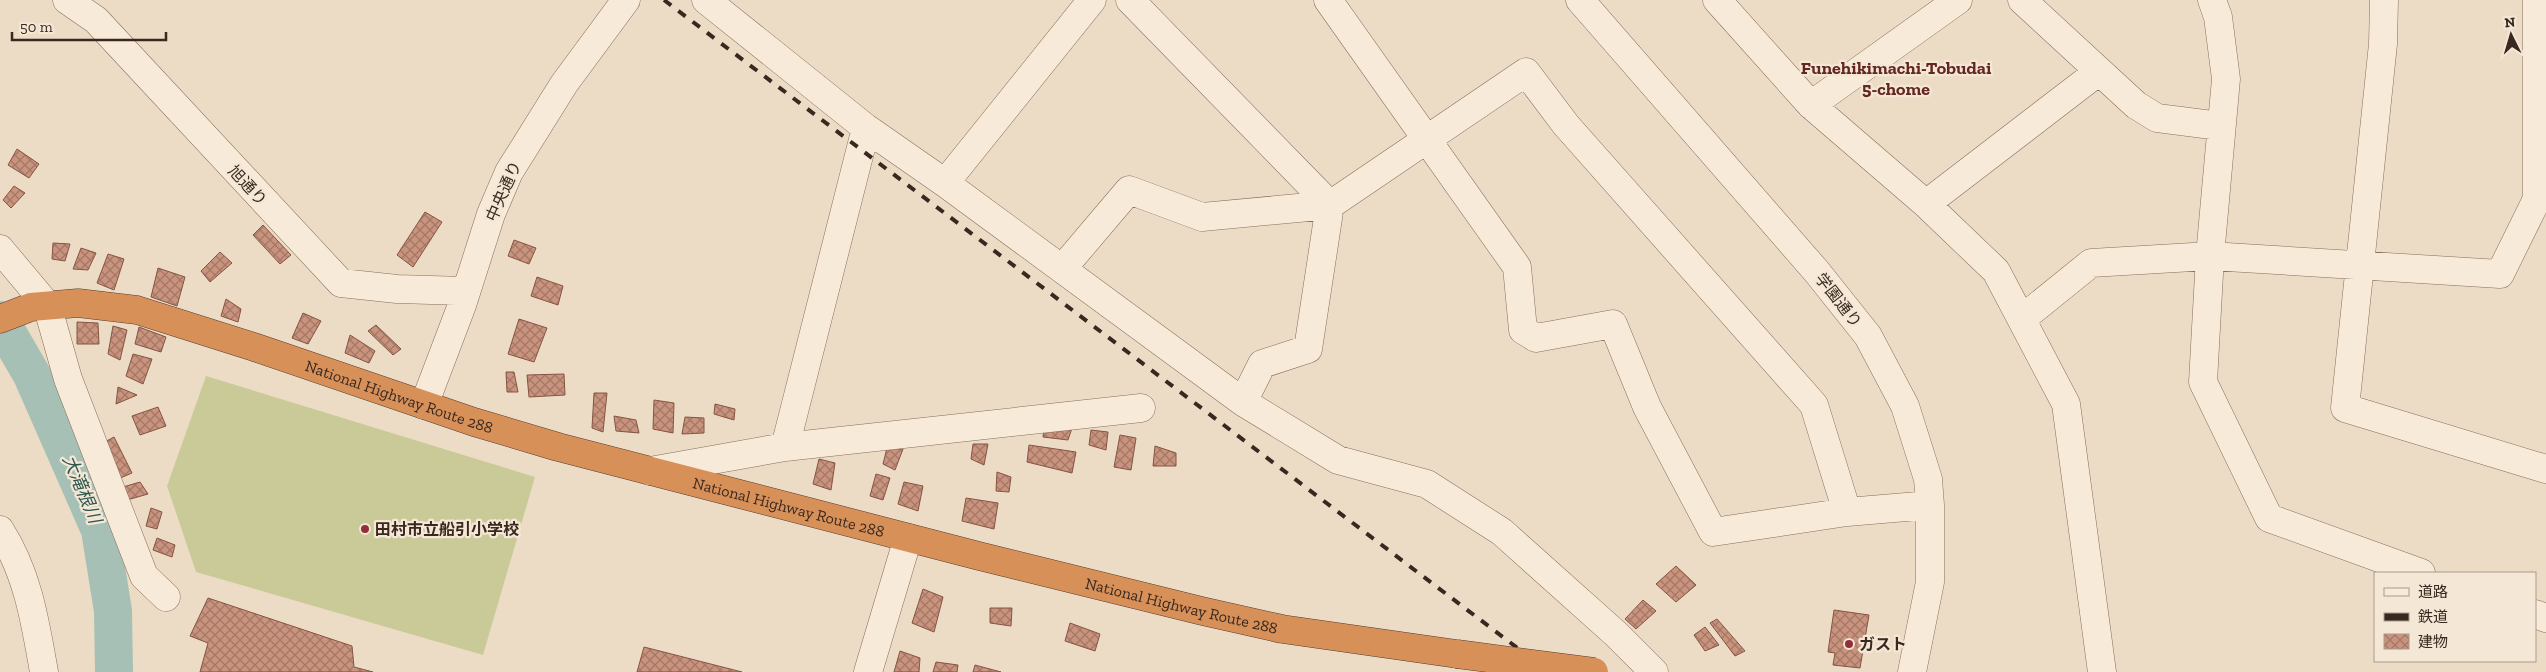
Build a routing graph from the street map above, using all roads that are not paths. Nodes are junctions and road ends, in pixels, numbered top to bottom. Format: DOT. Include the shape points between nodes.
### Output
graph roads {
  1 [pos="67,0"];
  2 [pos="626,0"];
  3 [pos="706,0"];
  4 [pos="1092,0"];
  5 [pos="1130,0"];
  6 [pos="1328,0"];
  7 [pos="1580,0"];
  8 [pos="1958,0"];
  9 [pos="2022,0"];
  10 [pos="2212,0"];
  11 [pos="2384,0"];
  12 [pos="2537,0"];
  13 [pos="1720,1"];
  14 [pos="2098,72"];
  15 [pos="1811,105"];
  16 [pos="2220,126"];
  17 [pos="866,128"];
  18 [pos="1427,141"];
  19 [pos="945,184"];
  20 [pos="1926,204"];
  21 [pos="1330,205"];
  22 [pos="0,249"];
  23 [pos="2210,256"];
  24 [pos="2359,266"];
  25 [pos="1062,269"];
  26 [pos="465,291"];
  27 [pos="39,306"];
  28 [pos="2023,318"];
  29 [pos="0,319"];
  30 [pos="1243,402"];
  31 [pos="424,405"];
  32 [pos="1141,408"];
  33 [pos="785,447"];
  34 [pos="650,470"];
  35 [pos="2546,470"];
  36 [pos="1930,505"];
  37 [pos="1846,512"];
  38 [pos="0,530"];
  39 [pos="908,538"];
  40 [pos="2418,572"];
  41 [pos="166,597"];
  42 [pos="44,672"];
  43 [pos="868,672"];
  44 [pos="1594,672"];
  45 [pos="1654,672"];
  46 [pos="1912,672"];
  47 [pos="2102,672"];
  1 -- 26 [label="street, 旭通り" via="96,20 341,283"];
  2 -- 26 [label="street, 中央通り" via="564,84 509,172"];
  3 -- 17 [label="street"];
  4 -- 19 [label="street"];
  5 -- 21 [label="street"];
  6 -- 18 [label="street"];
  7 -- 36 [label="street, 学園通り" via="1817,272 1868,336 1905,406 1928,479"];
  8 -- 15 [label="street"];
  9 -- 14 [label="street"];
  10 -- 16 [label="street" via="2218,17 2226,79"];
  11 -- 24 [label="street" via="2383,44"];
  12 -- 24 [label="street" via="2537,199 2500,274"];
  13 -- 15 [label="street"];
  14 -- 16 [label="street" via="2156,118"];
  14 -- 20 [label="street"];
  15 -- 20 [label="street"];
  16 -- 23 [label="street"];
  17 -- 19 [label="street"];
  17 -- 33 [label="street"];
  18 -- 21 [label="street"];
  18 -- 37 [label="street" via="1526,72 1566,125 1814,405"];
  18 -- 37 [label="street" via="1517,267 1524,330 1536,338 1613,324 1647,407 1713,532"];
  19 -- 25 [label="street"];
  20 -- 28 [label="street" via="1996,271"];
  21 -- 25 [label="street" via="1202,217 1129,190"];
  21 -- 30 [label="street" via="1308,349 1262,364"];
  22 -- 27 [label="street"];
  23 -- 24 [label="street"];
  23 -- 28 [label="street" via="2092,263"];
  23 -- 40 [label="street" via="2203,382 2268,518"];
  24 -- 35 [label="street" via="2345,408"];
  25 -- 30 [label="street"];
  26 -- 31 [label="street, 中央通り"];
  27 -- 29 [label="highway, National Highway Route 288"];
  27 -- 31 [label="highway, National Highway Route 288" via="78,302 136,310"];
  27 -- 41 [label="street" via="144,576"];
  28 -- 47 [label="street" via="2066,404"];
  30 -- 45 [label="street" via="1338,460 1427,484 1502,532"];
  31 -- 34 [label="highway, National Highway Route 288" via="493,428"];
  32 -- 33 [label="street"];
  33 -- 34 [label="street"];
  34 -- 39 [label="highway, National Highway Route 288"];
  36 -- 37 [label="street"];
  36 -- 46 [label="street, 学園通り" via="1930,582"];
  38 -- 42 [label="street" via="15,554 26,588"];
  39 -- 43 [label="street"];
  39 -- 44 [label="highway, National Highway Route 288, bridge" via="1282,629"];
}
